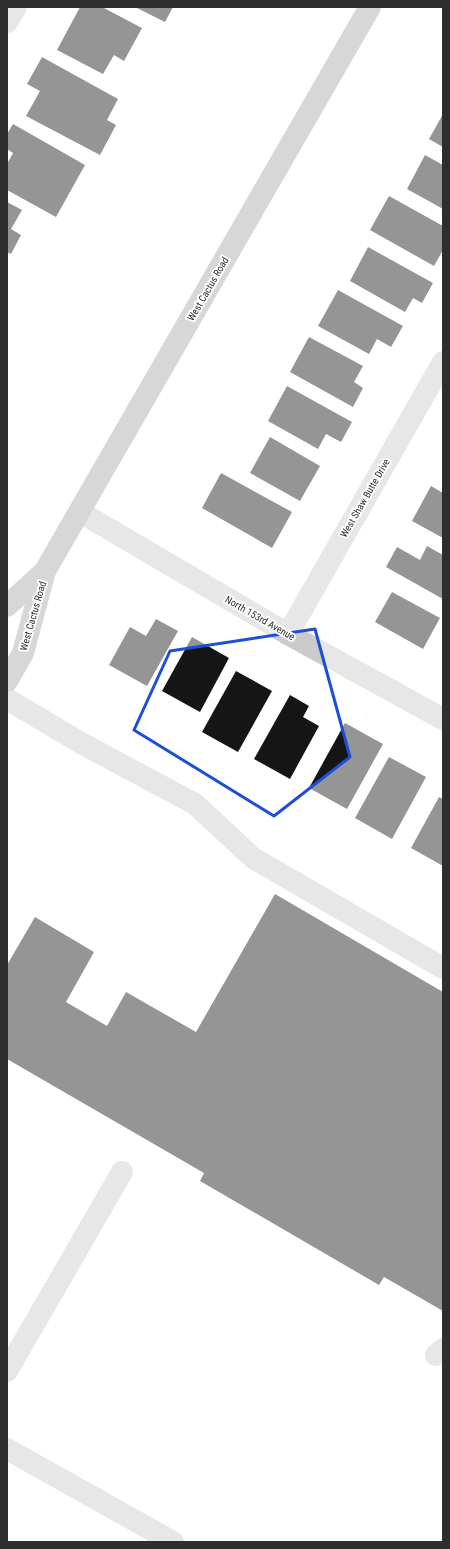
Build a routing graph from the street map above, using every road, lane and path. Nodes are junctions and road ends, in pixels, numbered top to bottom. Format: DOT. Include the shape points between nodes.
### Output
graph roads {
  1 [pos="16,7"];
  2 [pos="370,7"];
  3 [pos="7,22"];
  4 [pos="443,362"];
  5 [pos="80,512"];
  6 [pos="45,571"];
  7 [pos="7,606"];
  8 [pos="288,634"];
  9 [pos="7,681"];
  10 [pos="7,699"];
  11 [pos="443,719"];
  12 [pos="443,968"];
  13 [pos="122,1172"];
  14 [pos="7,1371"];
  15 [pos="7,1449"];
  16 [pos="173,1542"];
  1 -- 3 [label="street"];
  2 -- 5 [label="main road, West Cactus Road"];
  4 -- 8 [label="street, West Shaw Butte Drive"];
  5 -- 6 [label="main road, West Cactus Road"];
  5 -- 8 [label="street, North 153rd Avenue"];
  6 -- 7 [label="main road, West Cactus Road"];
  6 -- 9 [label="main road, West Cactus Road" via="23,653"];
  8 -- 11 [label="street, North 153rd Avenue"];
  10 -- 12 [label="street" via="80,743 195,804 253,858"];
  13 -- 14 [label="street"];
  15 -- 16 [label="street"];
}
